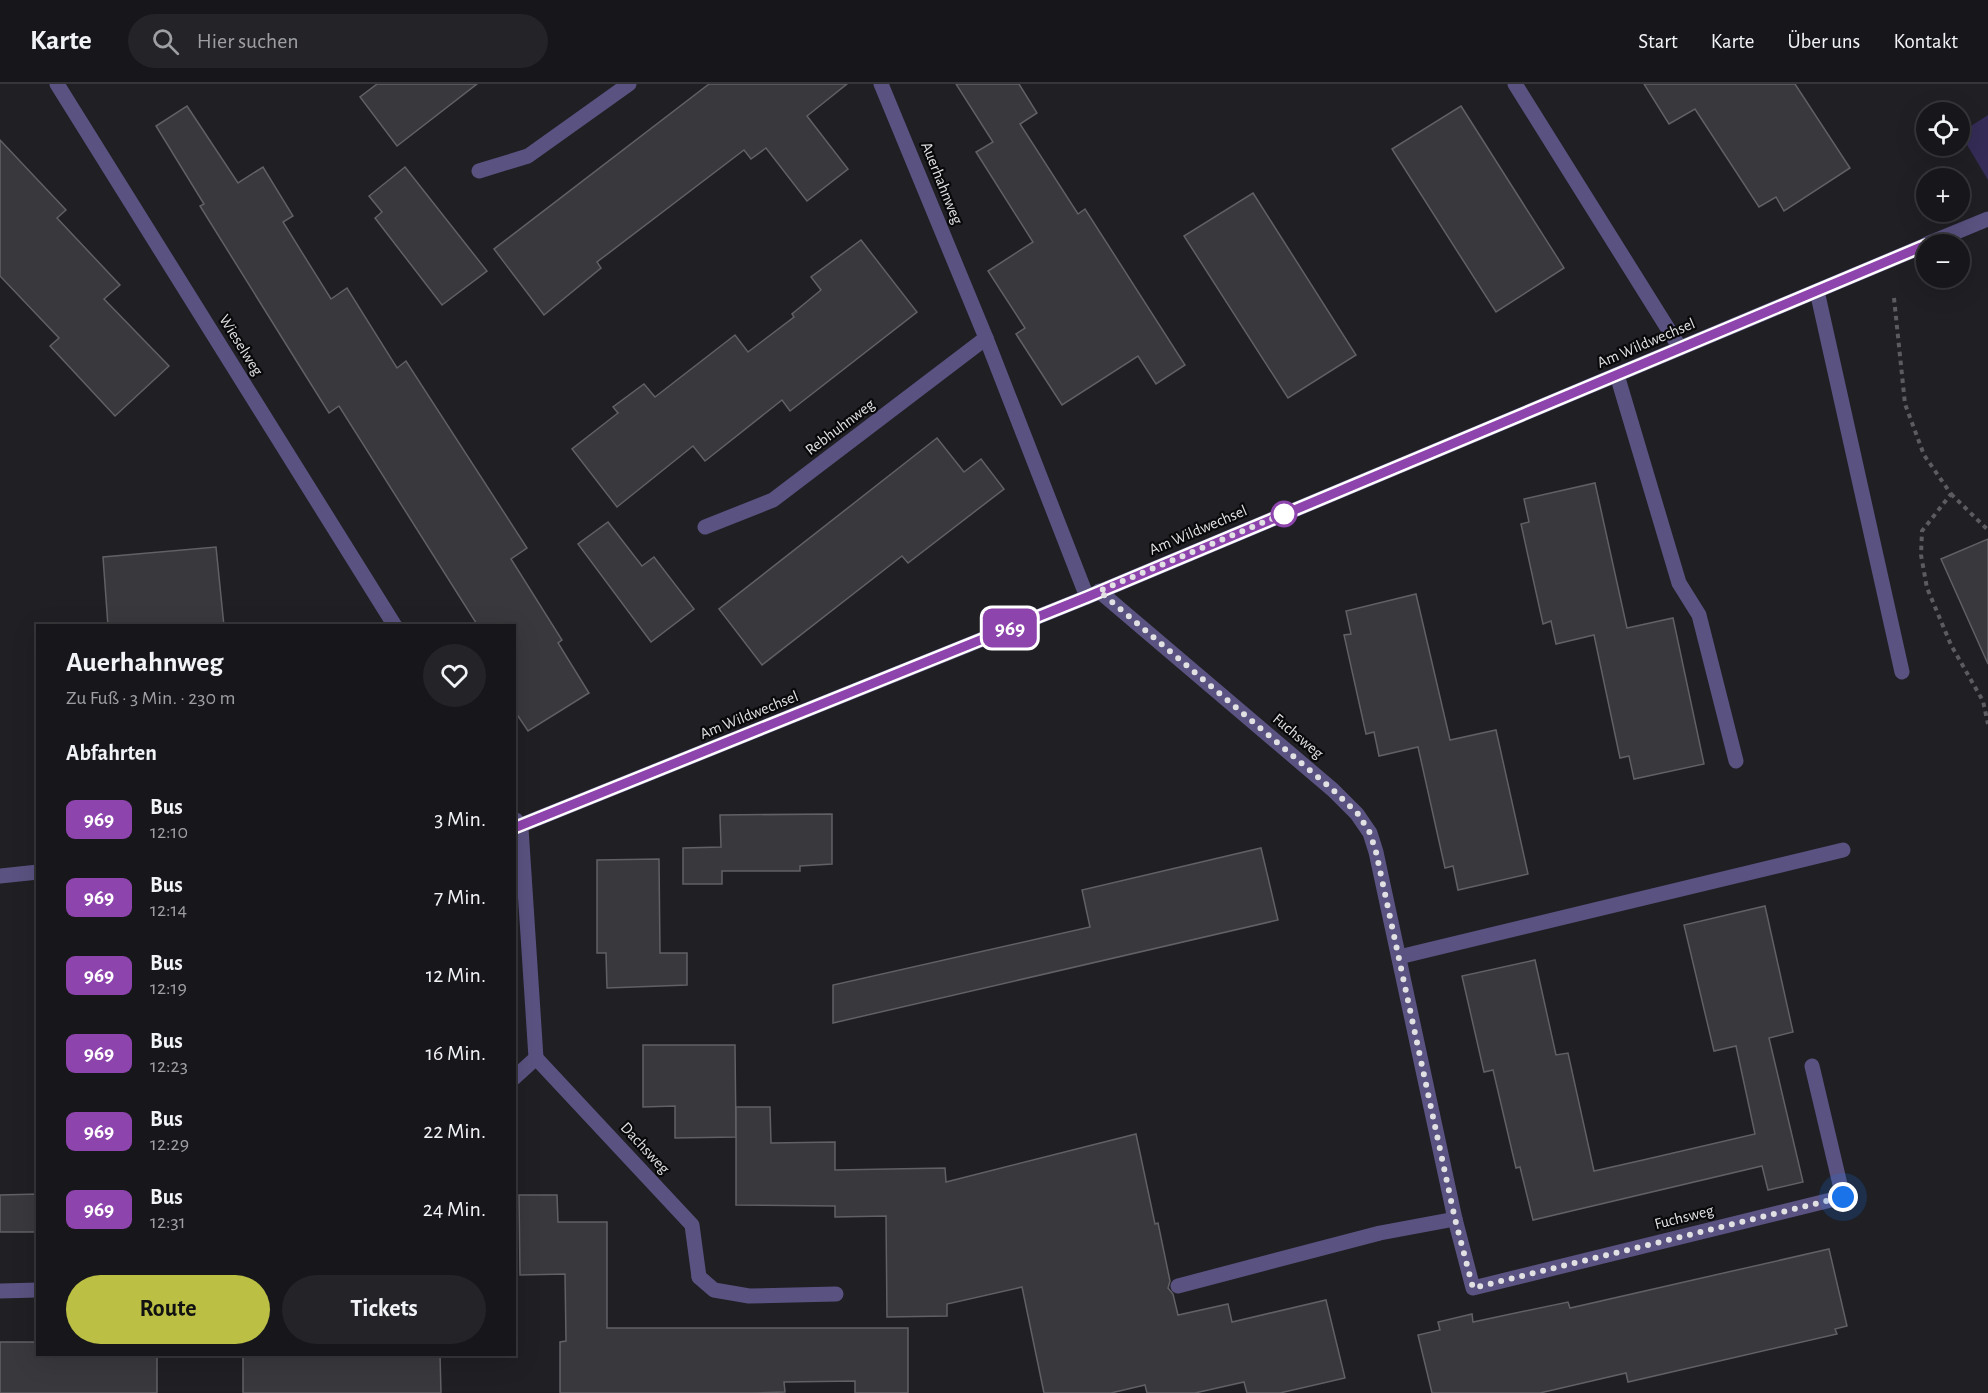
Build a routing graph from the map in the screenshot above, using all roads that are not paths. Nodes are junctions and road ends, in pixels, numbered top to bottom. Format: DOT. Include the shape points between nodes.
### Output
graph roads {
  1 [pos="57,84"];
  2 [pos="629,84"];
  3 [pos="881,84"];
  4 [pos="1515,84"];
  5 [pos="478,171"];
  6 [pos="1988,219"];
  7 [pos="1953,234"];
  8 [pos="1916,250"];
  9 [pos="1817,291"];
  10 [pos="986,338"];
  11 [pos="1680,348"];
  12 [pos="1617,375"];
  13 [pos="705,527"];
  14 [pos="1093,594"];
  15 [pos="394,624"];
  16 [pos="1902,672"];
  17 [pos="1736,761"];
  18 [pos="517,825"];
  19 [pos="1843,850"];
  20 [pos="36,872"];
  21 [pos="0,876"];
  22 [pos="1399,957"];
  23 [pos="536,1058"];
  24 [pos="1812,1066"];
  25 [pos="516,1076"];
  26 [pos="1455,1219"];
  27 [pos="1178,1286"];
  28 [pos="0,1290"];
  29 [pos="36,1290"];
  30 [pos="836,1294"];
  1 -- 15 [label="street, Wieselweg"];
  2 -- 5 [label="street" via="528,156"];
  3 -- 10 [label="street, Auerhahnweg"];
  4 -- 11 [label="street"];
  6 -- 7 [label="street, Am Wildwechsel"];
  8 -- 9 [label="street, Am Wildwechsel"];
  9 -- 11 [label="street, Am Wildwechsel"];
  9 -- 16 [label="street"];
  10 -- 13 [label="street, Rebhuhnweg" via="773,500"];
  10 -- 14 [label="street, Auerhahnweg"];
  11 -- 12 [label="street, Am Wildwechsel"];
  12 -- 14 [label="street, Am Wildwechsel"];
  12 -- 17 [label="street" via="1679,583 1699,615"];
  14 -- 18 [label="street, Am Wildwechsel"];
  14 -- 22 [label="street, Fuchsweg" via="1358,814 1376,852"];
  18 -- 23 [label="street"];
  19 -- 22 [label="street"];
  20 -- 21 [label="street"];
  22 -- 26 [label="street, Fuchsweg"];
  23 -- 25 [label="street"];
  23 -- 30 [label="street, Dachsweg" via="692,1225 699,1277 714,1290 749,1296"];
  24 -- 26 [label="street, Fuchsweg" via="1843,1197 1473,1288"];
  26 -- 27 [label="street" via="1380,1233"];
  28 -- 29 [label="street"];
}
